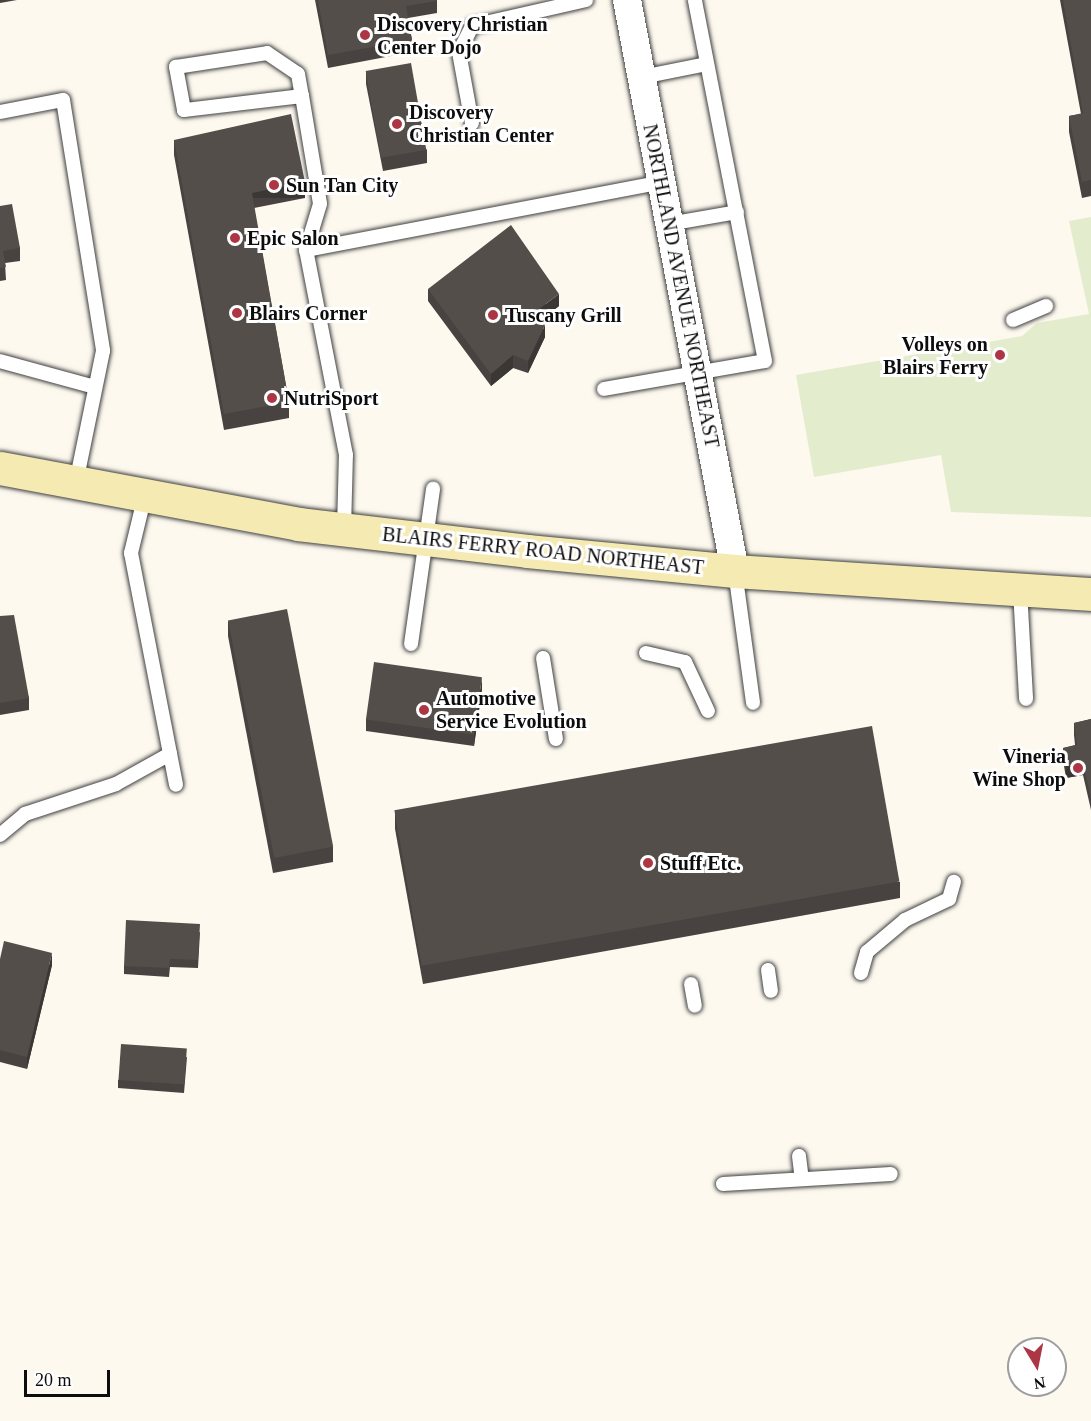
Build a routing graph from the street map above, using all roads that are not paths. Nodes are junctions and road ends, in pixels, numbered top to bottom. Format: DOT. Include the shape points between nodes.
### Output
graph roads {
  1 [pos="586,0"];
  2 [pos="627,0"];
  3 [pos="695,0"];
  4 [pos="707,64"];
  5 [pos="642,77"];
  6 [pos="302,96"];
  7 [pos="0,112"];
  8 [pos="472,123"];
  9 [pos="661,182"];
  10 [pos="737,212"];
  11 [pos="669,224"];
  12 [pos="306,250"];
  13 [pos="1046,306"];
  14 [pos="1013,320"];
  15 [pos="0,362"];
  16 [pos="698,376"];
  17 [pos="95,387"];
  18 [pos="604,389"];
  19 [pos="0,468"];
  20 [pos="76,483"];
  21 [pos="433,489"];
  22 [pos="144,495"];
  23 [pos="344,529"];
  24 [pos="425,538"];
  25 [pos="735,571"];
  26 [pos="1020,590"];
  27 [pos="1091,594"];
  28 [pos="411,644"];
  29 [pos="646,653"];
  30 [pos="543,658"];
  31 [pos="1026,699"];
  32 [pos="753,703"];
  33 [pos="708,711"];
  34 [pos="556,739"];
  35 [pos="170,754"];
  36 [pos="176,785"];
  37 [pos="0,835"];
  38 [pos="954,882"];
  39 [pos="768,970"];
  40 [pos="861,973"];
  41 [pos="691,984"];
  42 [pos="771,991"];
  43 [pos="695,1006"];
  44 [pos="799,1155"];
  45 [pos="891,1174"];
  46 [pos="802,1179"];
  47 [pos="723,1184"];
  1 -- 8 [label="lane" via="472,26 459,52"];
  2 -- 5 [label="street, NORTHLAND AVENUE NORTHEAST"];
  3 -- 4 [label="lane"];
  4 -- 5 [label="lane"];
  4 -- 10 [label="lane"];
  5 -- 9 [label="street, NORTHLAND AVENUE NORTHEAST"];
  6 -- 6 [label="lane" via="184,110 176,67 267,53 298,74"];
  6 -- 12 [label="lane" via="320,204"];
  7 -- 17 [label="lane" via="63,100 103,351"];
  9 -- 11 [label="street, NORTHLAND AVENUE NORTHEAST"];
  9 -- 12 [label="lane"];
  10 -- 11 [label="lane"];
  10 -- 16 [label="lane" via="765,361"];
  11 -- 16 [label="street, NORTHLAND AVENUE NORTHEAST"];
  12 -- 23 [label="lane" via="346,455"];
  13 -- 14 [label="lane"];
  15 -- 17 [label="lane"];
  16 -- 18 [label="lane"];
  16 -- 25 [label="street, NORTHLAND AVENUE NORTHEAST"];
  17 -- 20 [label="lane"];
  19 -- 20 [label="main road, BLAIRS FERRY ROAD NORTHEAST"];
  20 -- 22 [label="main road, BLAIRS FERRY ROAD NORTHEAST"];
  21 -- 24 [label="lane"];
  22 -- 23 [label="main road, BLAIRS FERRY ROAD NORTHEAST"];
  22 -- 35 [label="lane" via="131,553"];
  23 -- 24 [label="main road, BLAIRS FERRY ROAD NORTHEAST"];
  24 -- 25 [label="main road, BLAIRS FERRY ROAD NORTHEAST"];
  24 -- 28 [label="lane"];
  25 -- 26 [label="main road, BLAIRS FERRY ROAD NORTHEAST"];
  25 -- 32 [label="lane"];
  26 -- 27 [label="main road, BLAIRS FERRY ROAD NORTHEAST"];
  26 -- 31 [label="lane"];
  29 -- 33 [label="lane" via="685,662"];
  30 -- 34 [label="lane"];
  35 -- 36 [label="lane"];
  35 -- 37 [label="lane" via="116,784 25,814"];
  38 -- 40 [label="lane" via="949,899 905,920 867,952"];
  39 -- 42 [label="lane"];
  41 -- 43 [label="lane"];
  44 -- 46 [label="lane"];
  45 -- 46 [label="lane"];
  46 -- 47 [label="lane"];
}
